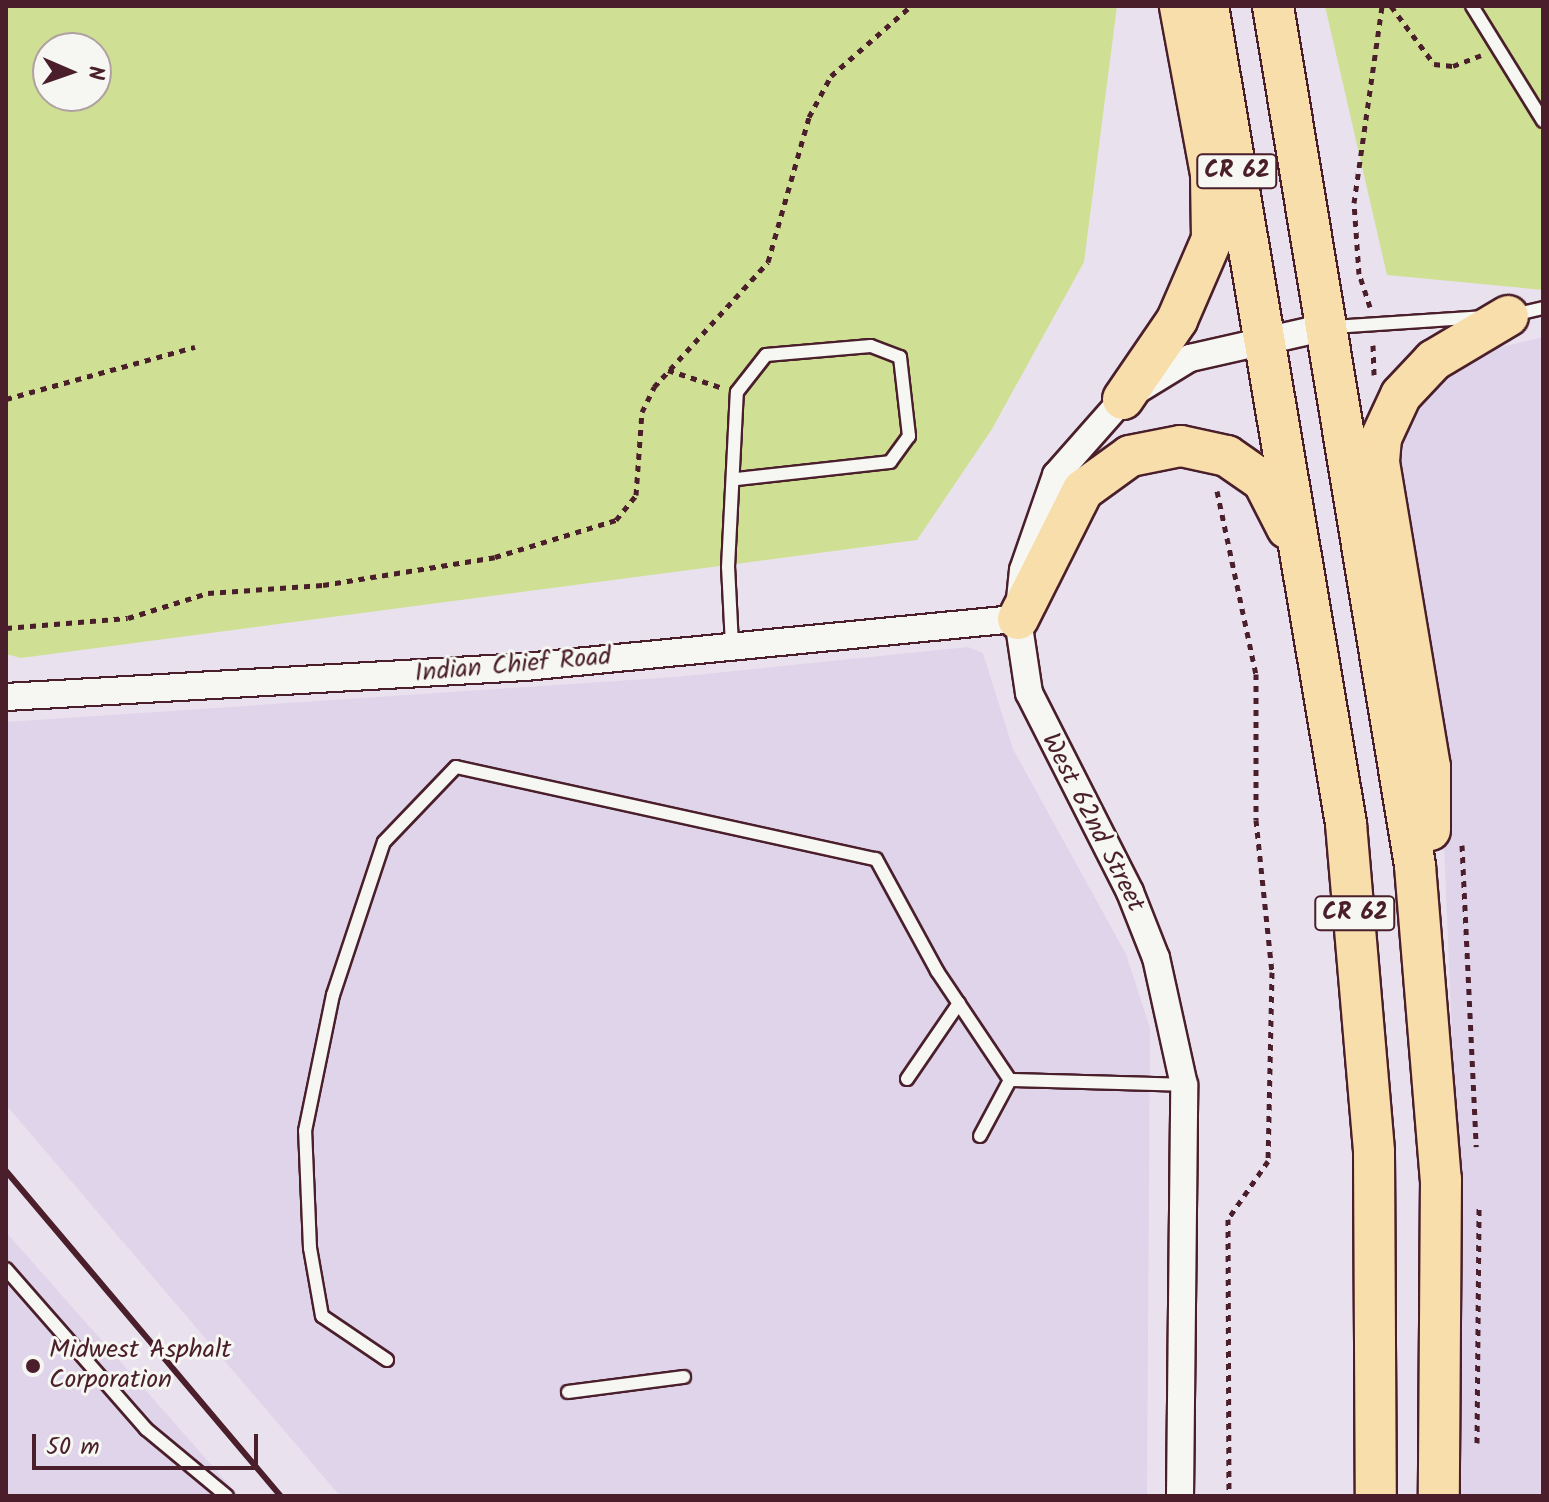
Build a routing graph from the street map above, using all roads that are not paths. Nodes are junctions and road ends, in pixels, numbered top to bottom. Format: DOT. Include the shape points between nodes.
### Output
graph roads {
  1 [pos="1180,6"];
  2 [pos="1208,6"];
  3 [pos="1273,6"];
  4 [pos="1472,6"];
  5 [pos="1543,121"];
  6 [pos="1526,312"];
  7 [pos="1326,327"];
  8 [pos="1265,337"];
  9 [pos="1123,399"];
  10 [pos="736,479"];
  11 [pos="1311,601"];
  12 [pos="1018,619"];
  13 [pos="732,645"];
  14 [pos="6,697"];
  15 [pos="1429,994"];
  16 [pos="959,1003"];
  17 [pos="907,1079"];
  18 [pos="1010,1080"];
  19 [pos="1184,1085"];
  20 [pos="980,1136"];
  21 [pos="6,1269"];
  22 [pos="387,1360"];
  23 [pos="684,1377"];
  24 [pos="568,1392"];
  25 [pos="227,1496"];
  26 [pos="1180,1496"];
  27 [pos="1376,1496"];
  28 [pos="1439,1496"];
  1 -- 9 [label="main road" via="1211,174 1212,239 1177,320"];
  2 -- 8 [label="main road, CR 62"];
  3 -- 7 [label="main road, CR 62"];
  4 -- 5 [label="lane"];
  6 -- 7 [label="lane"];
  6 -- 15 [label="main road" via="1434,360 1401,395 1381,438 1430,767"];
  7 -- 8 [label="street, West 62nd Street"];
  7 -- 15 [label="main road, CR 62" via="1397,739"];
  8 -- 9 [label="street, West 62nd Street" via="1190,358"];
  8 -- 11 [label="main road, CR 62"];
  9 -- 12 [label="street, West 62nd Street" via="1075,448 1043,503 1023,570"];
  10 -- 10 [label="lane" via="737,392 766,355 871,346 900,357 909,436 890,462"];
  10 -- 13 [label="lane" via="728,567"];
  11 -- 12 [label="main road" via="1276,498 1263,481 1227,456 1181,446 1130,456 1083,490"];
  11 -- 27 [label="main road, CR 62" via="1365,1010 1379,1294"];
  12 -- 13 [label="street, Indian Chief Road"];
  12 -- 19 [label="street, West 62nd Street" via="1029,693 1051,748 1130,892 1156,958"];
  13 -- 14 [label="street, Indian Chief Road" via="525,667"];
  15 -- 28 [label="main road, CR 62" via="1441,1179"];
  16 -- 17 [label="lane"];
  16 -- 18 [label="lane"];
  16 -- 22 [label="lane" via="876,859 456,767 384,842 333,995 305,1131 310,1248 322,1316"];
  18 -- 19 [label="lane"];
  18 -- 20 [label="lane"];
  19 -- 26 [label="street, West 62nd Street"];
  21 -- 25 [label="lane" via="146,1429"];
  23 -- 24 [label="lane"];
}
